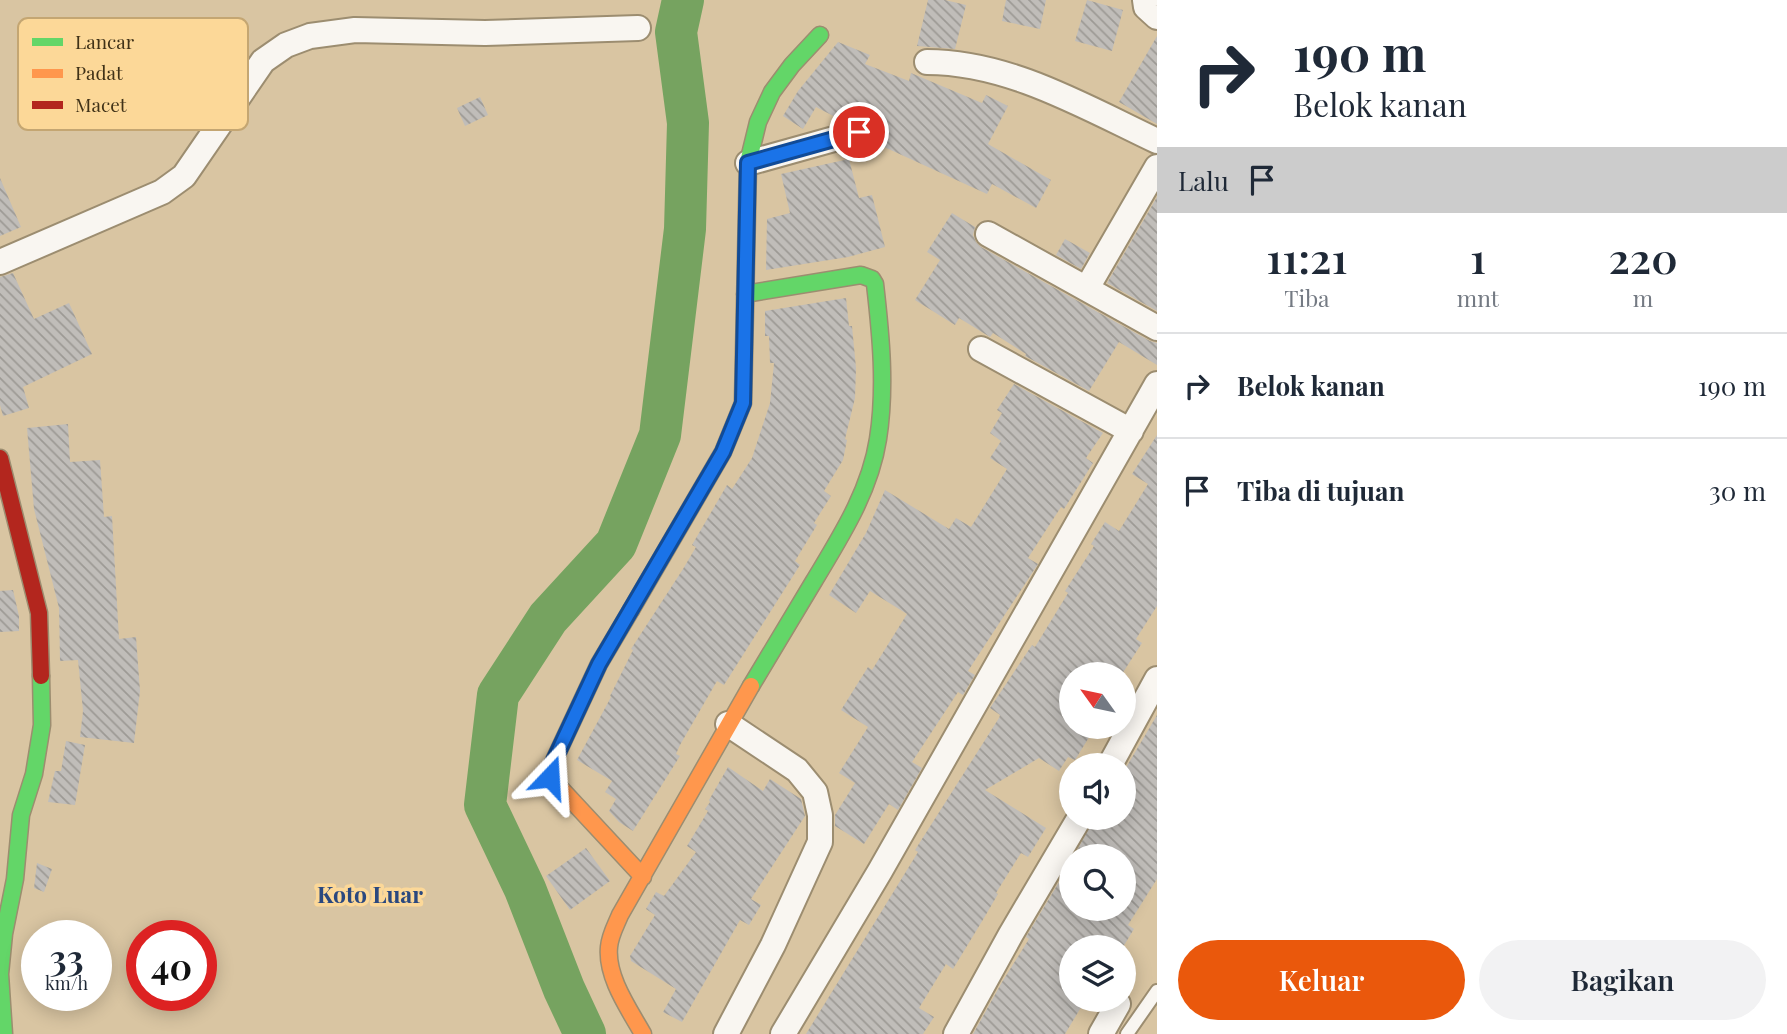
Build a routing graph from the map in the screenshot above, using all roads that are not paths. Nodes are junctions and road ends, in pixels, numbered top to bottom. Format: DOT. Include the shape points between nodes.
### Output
graph roads {
  1 [pos="1145,0"];
  2 [pos="1157,17"];
  3 [pos="638,28"];
  4 [pos="820,35"];
  5 [pos="927,62"];
  6 [pos="248,83"];
  7 [pos="216,130"];
  8 [pos="859,132"];
  9 [pos="1157,141"];
  10 [pos="748,163"];
  11 [pos="1157,167"];
  12 [pos="988,234"];
  13 [pos="0,262"];
  14 [pos="1087,288"];
  15 [pos="745,294"];
  16 [pos="1157,328"];
  17 [pos="981,349"];
  18 [pos="1157,384"];
  19 [pos="1131,431"];
  20 [pos="0,458"];
  21 [pos="1157,679"];
  22 [pos="728,724"];
  23 [pos="1117,753"];
  24 [pos="11,815"];
  25 [pos="1072,830"];
  26 [pos="643,877"];
  27 [pos="1157,991"];
  28 [pos="1113,1012"];
  29 [pos="4,1034"];
  30 [pos="643,1034"];
  31 [pos="726,1034"];
  32 [pos="783,1034"];
  33 [pos="956,1034"];
  34 [pos="1101,1034"];
  35 [pos="1127,1034"];
  1 -- 2 [label="street"];
  3 -- 6 [label="street" via="485,33 355,30 310,36 286,44 263,61"];
  4 -- 10 [label="street" via="767,99"];
  5 -- 9 [label="street" via="989,70 1046,88"];
  7 -- 13 [label="street" via="184,176 162,192"];
  8 -- 10 [label="street"];
  10 -- 15 [label="street"];
  11 -- 14 [label="street"];
  12 -- 14 [label="street"];
  14 -- 16 [label="street"];
  15 -- 22 [label="street" via="861,275 872,279 883,388 869,479 849,523"];
  15 -- 26 [label="street" via="743,403 737,418 723,452 599,664 551,767 555,784"];
  17 -- 19 [label="street"];
  18 -- 19 [label="street"];
  19 -- 32 [label="street"];
  20 -- 24 [label="street" via="39,613 42,725 34,774"];
  21 -- 23 [label="street"];
  22 -- 26 [label="street"];
  22 -- 31 [label="street" via="797,770 815,792 820,842 773,946"];
  24 -- 29 [label="street" via="15,879 0,974"];
  25 -- 33 [label="street"];
  26 -- 30 [label="street" via="620,915 608,951 613,973"];
  27 -- 35 [label="lane"];
  28 -- 34 [label="street"];
}
